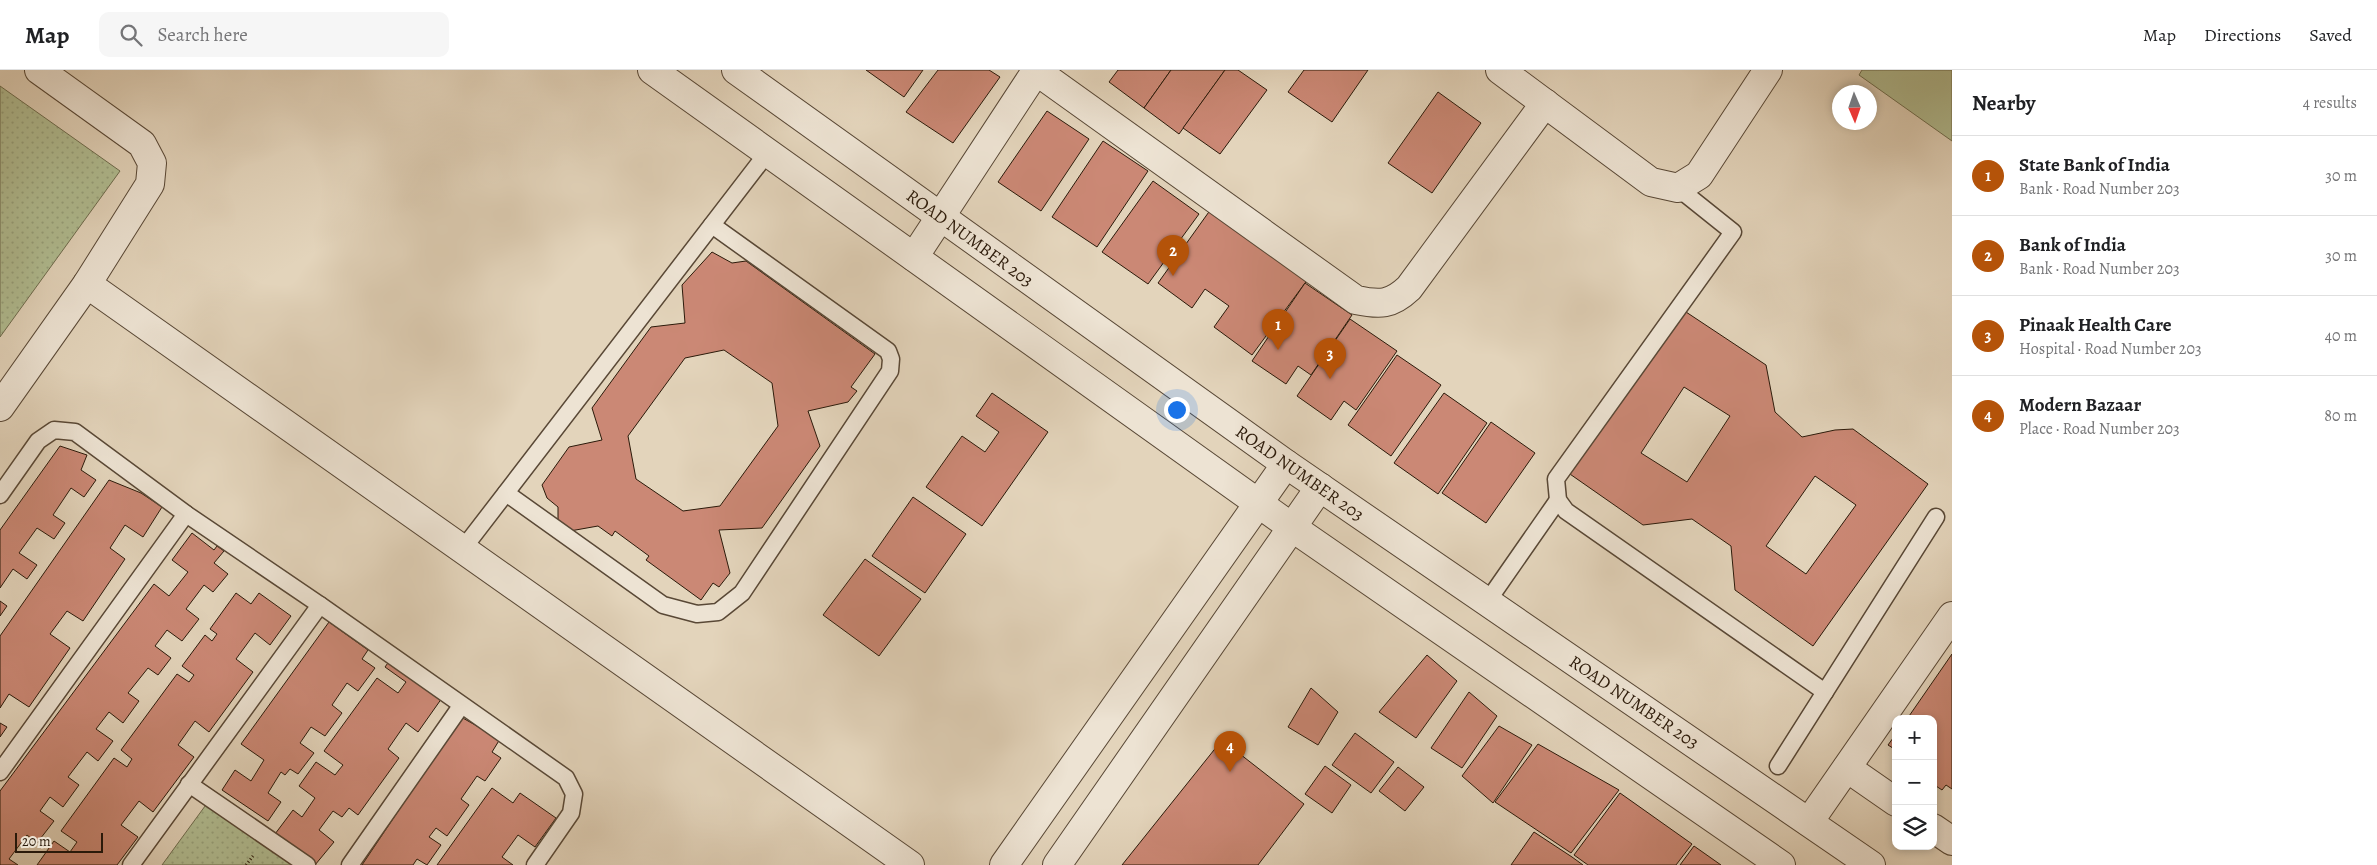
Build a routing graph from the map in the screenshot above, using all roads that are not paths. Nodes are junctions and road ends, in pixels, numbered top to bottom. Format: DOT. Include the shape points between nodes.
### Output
graph roads {
  1 [pos="38,70"];
  2 [pos="652,70"];
  3 [pos="736,70"];
  4 [pos="1036,70"];
  5 [pos="1500,70"];
  6 [pos="1768,70"];
  7 [pos="1545,103"];
  8 [pos="768,152"];
  9 [pos="1678,188"];
  10 [pos="941,217"];
  11 [pos="712,225"];
  12 [pos="914,257"];
  13 [pos="87,284"];
  14 [pos="0,406"];
  15 [pos="1286,464"];
  16 [pos="1320,487"];
  17 [pos="506,493"];
  18 [pos="0,495"];
  19 [pos="1558,500"];
  20 [pos="1259,503"];
  21 [pos="186,514"];
  22 [pos="1936,517"];
  23 [pos="1293,528"];
  24 [pos="462,550"];
  25 [pos="1487,602"];
  26 [pos="320,605"];
  27 [pos="1952,616"];
  28 [pos="1825,692"];
  29 [pos="462,706"];
  30 [pos="1778,766"];
  31 [pos="1847,768"];
  32 [pos="0,772"];
  33 [pos="189,784"];
  34 [pos="1892,799"];
  35 [pos="1809,822"];
  36 [pos="1937,831"];
  37 [pos="1952,841"];
  38 [pos="131,865"];
  39 [pos="307,865"];
  40 [pos="350,865"];
  41 [pos="535,865"];
  42 [pos="910,865"];
  43 [pos="1004,865"];
  44 [pos="1057,865"];
  45 [pos="1781,865"];
  46 [pos="1871,865"];
  1 -- 13 [label="street" via="142,144 152,163 150,184"];
  2 -- 8 [label="street"];
  3 -- 10 [label="street, ROAD NUMBER 203"];
  4 -- 7 [label="street" via="1356,300 1378,304 1398,299 1409,288"];
  4 -- 10 [label="street"];
  5 -- 7 [label="street"];
  6 -- 9 [label="street" via="1699,175"];
  7 -- 9 [label="street" via="1651,182"];
  8 -- 11 [label="lane"];
  8 -- 12 [label="street"];
  9 -- 19 [label="lane" via="1733,232 1556,479"];
  10 -- 12 [label="street"];
  10 -- 15 [label="street, ROAD NUMBER 203"];
  11 -- 17 [label="lane"];
  11 -- 17 [label="lane" via="888,351 891,359 890,371 742,593 718,612 697,614 663,605"];
  12 -- 20 [label="street"];
  13 -- 14 [label="street"];
  13 -- 24 [label="street"];
  15 -- 16 [label="street, ROAD NUMBER 203"];
  15 -- 20 [label="street"];
  16 -- 23 [label="street"];
  16 -- 25 [label="street, ROAD NUMBER 203"];
  17 -- 24 [label="lane"];
  18 -- 21 [label="lane" via="38,441 54,430 75,432"];
  19 -- 25 [label="lane"];
  19 -- 28 [label="lane" via="1566,511"];
  20 -- 23 [label="street"];
  20 -- 43 [label="street"];
  21 -- 26 [label="lane"];
  21 -- 32 [label="lane"];
  22 -- 28 [label="lane"];
  23 -- 44 [label="street"];
  23 -- 45 [label="street"];
  24 -- 42 [label="street"];
  25 -- 35 [label="street, ROAD NUMBER 203"];
  26 -- 29 [label="lane"];
  26 -- 33 [label="lane"];
  27 -- 31 [label="street"];
  28 -- 30 [label="lane"];
  29 -- 40 [label="lane"];
  29 -- 41 [label="lane" via="566,778 574,794 571,813"];
  31 -- 34 [label="street"];
  31 -- 35 [label="street"];
  33 -- 38 [label="lane"];
  33 -- 39 [label="lane"];
  35 -- 46 [label="street, ROAD NUMBER 203"];
  36 -- 37 [label="street"];
}
